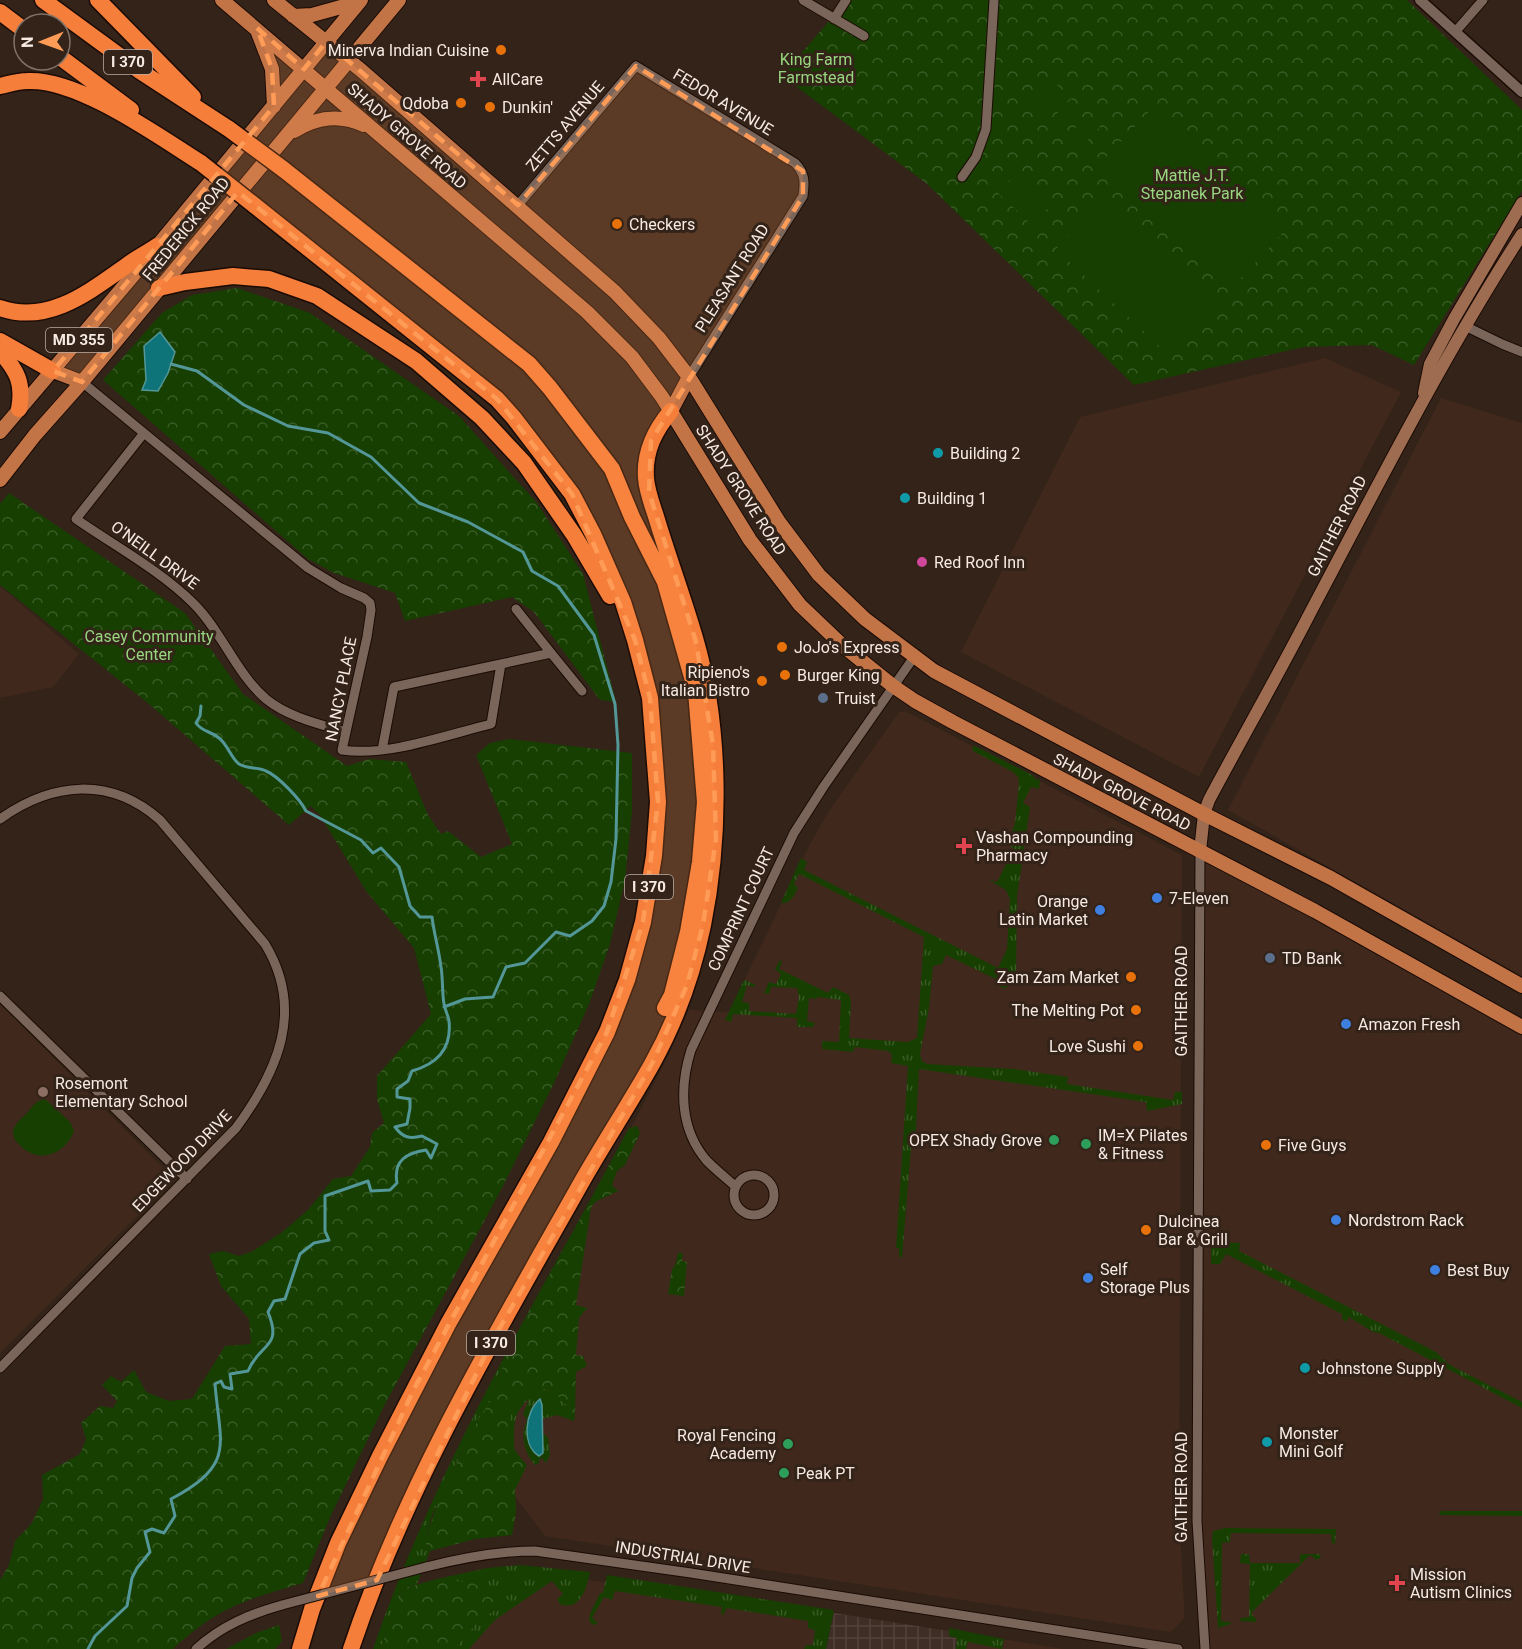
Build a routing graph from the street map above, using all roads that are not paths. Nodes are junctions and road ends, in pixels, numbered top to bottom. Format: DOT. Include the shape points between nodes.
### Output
graph roads {
  1 [pos="43,0"];
  2 [pos="98,0"];
  3 [pos="222,0"];
  4 [pos="274,0"];
  5 [pos="399,0"];
  6 [pos="803,0"];
  7 [pos="846,0"];
  8 [pos="994,0"];
  9 [pos="1420,0"];
  10 [pos="1483,0"];
  11 [pos="360,1"];
  12 [pos="293,16"];
  13 [pos="834,19"];
  14 [pos="257,28"];
  15 [pos="1456,31"];
  16 [pos="864,36"];
  17 [pos="326,42"];
  18 [pos="348,60"];
  19 [pos="72,66"];
  20 [pos="636,66"];
  21 [pos="304,69"];
  22 [pos="0,86"];
  23 [pos="325,88"];
  24 [pos="1522,92"];
  25 [pos="274,106"];
  26 [pos="223,125"];
  27 [pos="371,128"];
  28 [pos="285,137"];
  29 [pos="201,163"];
  30 [pos="795,163"];
  31 [pos="962,177"];
  32 [pos="1522,203"];
  33 [pos="518,205"];
  34 [pos="1522,234"];
  35 [pos="157,246"];
  36 [pos="159,288"];
  37 [pos="0,308"];
  38 [pos="1465,326"];
  39 [pos="0,341"];
  40 [pos="0,351"];
  41 [pos="1522,352"];
  42 [pos="53,371"];
  43 [pos="689,377"];
  44 [pos="82,382"];
  45 [pos="1421,407"];
  46 [pos="19,409"];
  47 [pos="671,411"];
  48 [pos="0,432"];
  49 [pos="144,434"];
  50 [pos="0,480"];
  51 [pos="516,609"];
  52 [pos="635,640"];
  53 [pos="551,653"];
  54 [pos="914,657"];
  55 [pos="501,664"];
  56 [pos="893,686"];
  57 [pos="582,691"];
  58 [pos="346,732"];
  59 [pos="382,750"];
  60 [pos="1204,814"];
  61 [pos="0,819"];
  62 [pos="1200,851"];
  63 [pos="1522,986"];
  64 [pos="0,996"];
  65 [pos="1498,1013"];
  66 [pos="1522,1027"];
  67 [pos="1522,1035"];
  68 [pos="602,1145"];
  69 [pos="188,1179"];
  70 [pos="735,1186"];
  71 [pos="0,1368"];
  72 [pos="196,1649"];
  73 [pos="300,1649"];
  74 [pos="351,1649"];
  75 [pos="1179,1649"];
  76 [pos="1205,1649"];
  1 -- 26 [label="highway, I 370"];
  2 -- 26 [label="highway"];
  3 -- 14 [label="main road, SHADY GROVE ROAD"];
  4 -- 12 [label="main road, SHADY GROVE ROAD"];
  5 -- 18 [label="main road, FREDERICK ROAD / MD 355"];
  6 -- 13 [label="street"];
  7 -- 13 [label="street"];
  8 -- 31 [label="street" via="986,129 976,157"];
  9 -- 15 [label="street"];
  10 -- 15 [label="street"];
  11 -- 12 [label="main road" via="312,15"];
  11 -- 17 [label="main road, FREDERICK ROAD / MD 355"];
  12 -- 17 [label="main road, SHADY GROVE ROAD"];
  13 -- 16 [label="street"];
  14 -- 21 [label="main road, SHADY GROVE ROAD"];
  14 -- 25 [label="main road" via="272,69"];
  15 -- 24 [label="street"];
  17 -- 18 [label="main road, SHADY GROVE ROAD"];
  17 -- 21 [label="main road, FREDERICK ROAD / MD 355"];
  18 -- 23 [label="main road, FREDERICK ROAD / MD 355"];
  18 -- 33 [label="main road, SHADY GROVE ROAD"];
  19 -- 29 [label="highway, I 370"];
  20 -- 30 [label="street, FEDOR AVENUE"];
  20 -- 33 [label="street, ZETTS AVENUE"];
  21 -- 23 [label="main road, SHADY GROVE ROAD"];
  21 -- 25 [label="main road, FREDERICK ROAD / MD 355"];
  22 -- 29 [label="highway" via="28,81 57,85 114,110"];
  23 -- 27 [label="main road, SHADY GROVE ROAD"];
  23 -- 28 [label="main road, FREDERICK ROAD / MD 355"];
  25 -- 35 [label="main road, FREDERICK ROAD / MD 355"];
  26 -- 68 [label="highway, I 370, bridge" via="529,364 612,470 665,582 696,691 705,802 700,862 672,994"];
  27 -- 28 [label="main road" via="331,117 309,122"];
  27 -- 47 [label="main road, SHADY GROVE ROAD" via="587,312 632,357"];
  28 -- 36 [label="main road, FREDERICK ROAD / MD 355"];
  29 -- 52 [label="highway, I 370, bridge" via="497,399 572,494 614,582"];
  30 -- 43 [label="street, PLEASANT ROAD" via="803,171 803,196"];
  32 -- 45 [label="main road, GAITHER ROAD" via="1430,364"];
  33 -- 43 [label="main road, SHADY GROVE ROAD" via="615,292"];
  34 -- 38 [label="main road, GAITHER ROAD"];
  35 -- 37 [label="highway" via="67,304 33,313"];
  35 -- 42 [label="main road, FREDERICK ROAD / MD 355"];
  36 -- 44 [label="main road, FREDERICK ROAD / MD 355"];
  36 -- 52 [label="highway" via="233,276 269,279 317,296 416,361 482,418 524,463 574,535"];
  38 -- 41 [label="street"];
  38 -- 45 [label="main road, GAITHER ROAD"];
  39 -- 42 [label="highway"];
  40 -- 46 [label="highway" via="21,382"];
  42 -- 44 [label="main road"];
  42 -- 46 [label="main road, FREDERICK ROAD / MD 355"];
  43 -- 47 [label="main road, PLEASANT ROAD"];
  43 -- 54 [label="main road, SHADY GROVE ROAD" via="770,509 819,575 865,619"];
  44 -- 49 [label="street"];
  44 -- 50 [label="main road, FREDERICK ROAD / MD 355"];
  45 -- 60 [label="main road, GAITHER ROAD"];
  46 -- 48 [label="main road, FREDERICK ROAD / MD 355"];
  47 -- 56 [label="main road, SHADY GROVE ROAD" via="750,540 794,597 842,645"];
  47 -- 68 [label="highway" via="651,441 646,479 707,691 716,839 703,925 687,985 653,1062"];
  49 -- 58 [label="street, NANCY PLACE" via="308,568 370,603 367,637"];
  49 -- 58 [label="street, O'NEILL DRIVE" via="76,519 176,587 196,606 267,699 287,711"];
  51 -- 53 [label="street"];
  52 -- 73 [label="highway, I 370" via="650,698 658,802 643,922 627,980 607,1032 551,1142 448,1324 380,1456 338,1543"];
  53 -- 55 [label="street"];
  53 -- 57 [label="street"];
  54 -- 56 [label="street, COMPRINT COURT"];
  54 -- 60 [label="main road, SHADY GROVE ROAD" via="970,691"];
  55 -- 59 [label="street, NANCY PLACE" via="491,724"];
  55 -- 59 [label="street" via="394,687"];
  56 -- 62 [label="main road, SHADY GROVE ROAD" via="953,722"];
  56 -- 70 [label="street, COMPRINT COURT" via="794,833 691,1050 682,1094 689,1128 708,1161"];
  58 -- 59 [label="street, NANCY PLACE" via="342,750"];
  60 -- 62 [label="main road, GAITHER ROAD"];
  60 -- 63 [label="main road, SHADY GROVE ROAD" via="1331,878"];
  61 -- 69 [label="street, EDGEWOOD DRIVE" via="27,801 52,792 87,788 134,801 160,820 273,958 286,1008 283,1039 275,1061 241,1121"];
  62 -- 65 [label="main road, SHADY GROVE ROAD"];
  62 -- 76 [label="street, GAITHER ROAD" via="1196,1500"];
  64 -- 69 [label="street"];
  65 -- 66 [label="main road, SHADY GROVE ROAD"];
  65 -- 67 [label="main road"];
  68 -- 74 [label="highway, I 370" via="435,1451 385,1558"];
  69 -- 71 [label="street, EDGEWOOD DRIVE"];
  70 -- 70 [label="street, COMPRINT COURT" via="733,1197 745,1213 762,1213 773,1201 773,1188 761,1176 748,1175"];
  72 -- 75 [label="street, INDUSTRIAL DRIVE, bridge" via="242,1618 282,1605 468,1556 511,1551 691,1573"];
}
